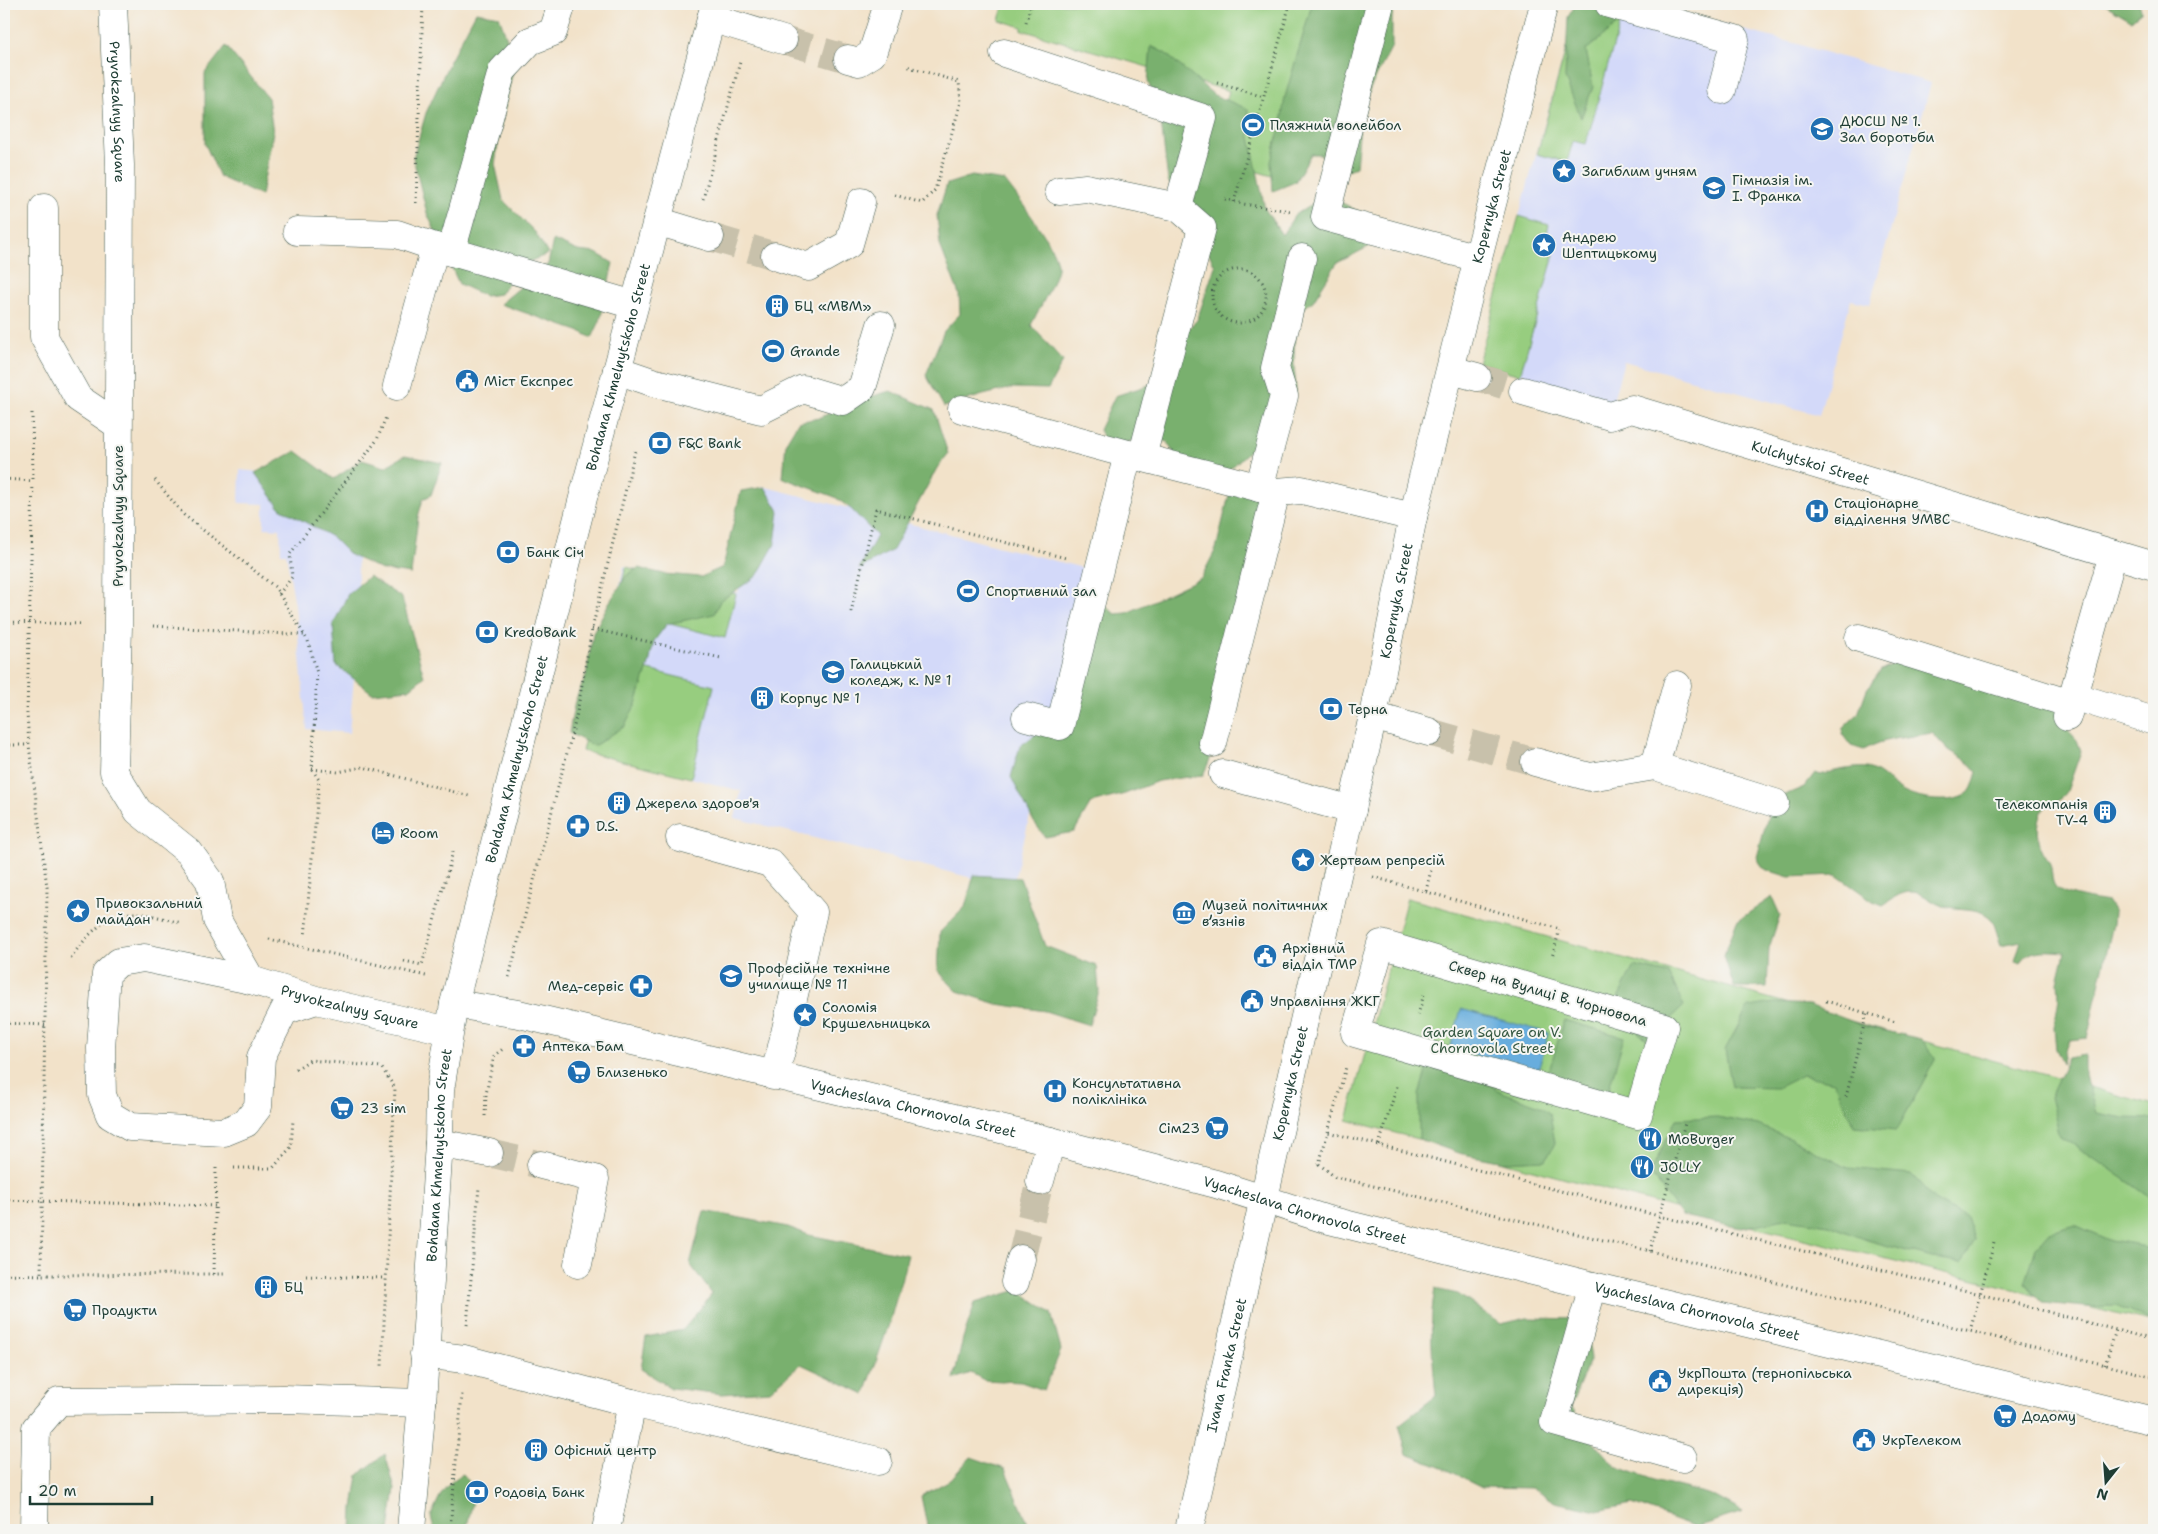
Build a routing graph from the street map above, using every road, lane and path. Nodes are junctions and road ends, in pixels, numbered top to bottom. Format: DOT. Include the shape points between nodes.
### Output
graph roads {
  1 [pos="113,4"];
  2 [pos="423,4"];
  3 [pos="562,4"];
  4 [pos="888,4"];
  5 [pos="1031,4"];
  6 [pos="1290,4"];
  7 [pos="1380,4"];
  8 [pos="1544,4"];
  9 [pos="1609,4"];
  10 [pos="713,11"];
  11 [pos="1025,26"];
  12 [pos="783,40"];
  13 [pos="1004,53"];
  14 [pos="860,57"];
  15 [pos="1722,90"];
  16 [pos="1059,191"];
  17 [pos="1181,197"];
  18 [pos="861,202"];
  19 [pos="1234,202"];
  20 [pos="44,208"];
  21 [pos="1325,217"];
  22 [pos="657,221"];
  23 [pos="297,231"];
  24 [pos="710,237"];
  25 [pos="434,247"];
  26 [pos="775,256"];
  27 [pos="1302,258"];
  28 [pos="1478,258"];
  29 [pos="634,305"];
  30 [pos="881,325"];
  31 [pos="617,370"];
  32 [pos="397,386"];
  33 [pos="1523,391"];
  34 [pos="962,409"];
  35 [pos="32,413"];
  36 [pos="118,433"];
  37 [pos="1135,455"];
  38 [pos="4,480"];
  39 [pos="33,481"];
  40 [pos="1268,490"];
  41 [pos="1413,517"];
  42 [pos="2113,554"];
  43 [pos="1100,566"];
  44 [pos="2154,566"];
  45 [pos="279,594"];
  46 [pos="851,612"];
  47 [pos="592,630"];
  48 [pos="1859,638"];
  49 [pos="721,658"];
  50 [pos="1678,685"];
  51 [pos="2070,705"];
  52 [pos="1373,716"];
  53 [pos="1026,717"];
  54 [pos="2154,721"];
  55 [pos="1428,732"];
  56 [pos="1213,743"];
  57 [pos="4,745"];
  58 [pos="29,746"];
  59 [pos="1535,762"];
  60 [pos="1655,766"];
  61 [pos="312,769"];
  62 [pos="1223,774"];
  63 [pos="469,796"];
  64 [pos="1775,802"];
  65 [pos="1352,810"];
  66 [pos="680,838"];
  67 [pos="1431,870"];
  68 [pos="1372,877"];
  69 [pos="1426,891"];
  70 [pos="305,937"];
  71 [pos="404,962"];
  72 [pos="422,965"];
  73 [pos="250,980"];
  74 [pos="1542,992"];
  75 [pos="316,1000"];
  76 [pos="1826,1001"];
  77 [pos="454,1004"];
  78 [pos="1867,1013"];
  79 [pos="1896,1022"];
  80 [pos="4,1023"];
  81 [pos="45,1025"];
  82 [pos="449,1031"];
  83 [pos="1355,1033"];
  84 [pos="507,1046"];
  85 [pos="381,1067"];
  86 [pos="773,1076"];
  87 [pos="1846,1097"];
  88 [pos="1685,1123"];
  89 [pos="1328,1132"];
  90 [pos="1050,1141"];
  91 [pos="439,1143"];
  92 [pos="486,1152"];
  93 [pos="541,1165"];
  94 [pos="1040,1182"];
  95 [pos="4,1200"];
  96 [pos="1263,1200"];
  97 [pos="42,1201"];
  98 [pos="215,1206"];
  99 [pos="1659,1216"];
  100 [pos="1994,1243"];
  101 [pos="1650,1251"];
  102 [pos="578,1264"];
  103 [pos="4,1274"];
  104 [pos="41,1274"];
  105 [pos="225,1274"];
  106 [pos="306,1276"];
  107 [pos="385,1278"];
  108 [pos="1593,1286"];
  109 [pos="1980,1294"];
  110 [pos="2116,1330"];
  111 [pos="1970,1331"];
  112 [pos="2154,1340"];
  113 [pos="424,1354"];
  114 [pos="464,1359"];
  115 [pos="2105,1365"];
  116 [pos="2154,1377"];
  117 [pos="381,1402"];
  118 [pos="422,1403"];
  119 [pos="632,1403"];
  120 [pos="2154,1421"];
  121 [pos="1683,1458"];
  122 [pos="878,1461"];
  123 [pos="34,1530"];
  124 [pos="411,1530"];
  125 [pos="450,1530"];
  126 [pos="606,1530"];
  127 [pos="1189,1530"];
  1 -- 36 [label="street, Pryvokzalnyy Square" via="120,165"];
  2 -- 25 [label="path"];
  3 -- 25 [label="street" via="553,32 530,41 502,71"];
  4 -- 14 [label="street"];
  5 -- 11 [label="path"];
  6 -- 19 [label="path"];
  7 -- 21 [label="street"];
  8 -- 28 [label="street, Kopernyka Street"];
  9 -- 15 [label="street" via="1735,39"];
  10 -- 12 [label="street"];
  10 -- 22 [label="street, Bohdana Khmelnytskoho Street"];
  13 -- 17 [label="street" via="1203,118"];
  14 -- 18 [label="path" via="959,82 961,102 935,190 922,203 875,188"];
  16 -- 17 [label="street" via="1086,188"];
  17 -- 19 [label="path"];
  17 -- 37 [label="street" via="1202,228"];
  18 -- 26 [label="street" via="849,244 808,266"];
  19 -- 21 [label="path"];
  20 -- 36 [label="street" via="44,337 78,398"];
  21 -- 28 [label="street"];
  22 -- 24 [label="street"];
  22 -- 29 [label="street, Bohdana Khmelnytskoho Street"];
  23 -- 25 [label="street" via="397,234"];
  25 -- 29 [label="street"];
  25 -- 32 [label="street"];
  27 -- 40 [label="street" via="1274,368 1284,396"];
  28 -- 41 [label="street, Kopernyka Street" via="1464,374"];
  29 -- 31 [label="street, Bohdana Khmelnytskoho Street"];
  30 -- 31 [label="street" via="862,388 843,401 803,389 761,410"];
  31 -- 77 [label="street, Bohdana Khmelnytskoho Street"];
  32 -- 45 [label="path" via="377,440 290,554 292,577"];
  33 -- 42 [label="street, Kulchytskoi Street" via="1610,416 1632,409"];
  34 -- 37 [label="street"];
  35 -- 39 [label="path"];
  36 -- 45 [label="path" via="184,515 275,587"];
  36 -- 73 [label="street, Pryvokzalnyy Square" via="114,772 138,811 189,852 210,881 217,920"];
  37 -- 40 [label="street"];
  37 -- 43 [label="street"];
  38 -- 39 [label="path"];
  39 -- 58 [label="path"];
  40 -- 41 [label="street" via="1302,490"];
  40 -- 56 [label="street"];
  41 -- 52 [label="street, Kopernyka Street"];
  42 -- 44 [label="street, Kulchytskoi Street"];
  42 -- 51 [label="street"];
  43 -- 46 [label="path" via="876,508"];
  43 -- 53 [label="street" via="1060,726"];
  45 -- 61 [label="path" via="308,641 317,673"];
  47 -- 49 [label="path"];
  48 -- 51 [label="street"];
  50 -- 60 [label="street"];
  51 -- 54 [label="street"];
  52 -- 55 [label="street"];
  52 -- 65 [label="street, Kopernyka Street"];
  57 -- 58 [label="path"];
  58 -- 81 [label="path" via="47,887"];
  59 -- 60 [label="street" via="1590,777"];
  60 -- 64 [label="street"];
  61 -- 63 [label="path" via="338,772 363,767"];
  61 -- 70 [label="path" via="319,780"];
  62 -- 65 [label="street"];
  65 -- 96 [label="street, Kopernyka Street"];
  66 -- 86 [label="street" via="770,863 813,912"];
  67 -- 69 [label="path"];
  68 -- 69 [label="path"];
  69 -- 74 [label="path" via="1560,929"];
  71 -- 72 [label="path"];
  73 -- 75 [label="street, Pryvokzalnyy Square"];
  73 -- 75 [label="street, Pryvokzalnyy Square" via="144,958 120,962 106,974 101,1048 102,1095 110,1115 130,1127 224,1132 246,1123 258,1107 261,1057 284,1011"];
  74 -- 83 [label="street, Сквер на Вулиці В. Чорновола" via="1381,944"];
  74 -- 83 [label="street, Сквер на Вулиці В. Чорновола" via="1664,1027 1638,1115"];
  75 -- 82 [label="street, Pryvokzalnyy Square"];
  76 -- 78 [label="path"];
  77 -- 82 [label="street, Bohdana Khmelnytskoho Street"];
  77 -- 86 [label="street, Vyacheslava Chornovola Street" via="519,1014"];
  78 -- 79 [label="path"];
  78 -- 87 [label="path"];
  80 -- 81 [label="path"];
  81 -- 97 [label="path"];
  82 -- 91 [label="street, Bohdana Khmelnytskoho Street" via="440,1090"];
  83 -- 89 [label="path"];
  84 -- 92 [label="path" via="494,1056 486,1094"];
  85 -- 107 [label="path" via="394,1088"];
  86 -- 90 [label="street, Vyacheslava Chornovola Street"];
  88 -- 99 [label="path"];
  89 -- 99 [label="path"];
  89 -- 101 [label="path" via="1319,1164 1335,1177"];
  90 -- 94 [label="street"];
  90 -- 96 [label="street, Vyacheslava Chornovola Street" via="1216,1184"];
  91 -- 92 [label="street"];
  91 -- 113 [label="street, Bohdana Khmelnytskoho Street"];
  92 -- 114 [label="path"];
  93 -- 102 [label="street" via="594,1179"];
  95 -- 97 [label="path"];
  96 -- 108 [label="street, Vyacheslava Chornovola Street" via="1325,1219"];
  96 -- 127 [label="street, Ivana Franka Street"];
  97 -- 98 [label="path"];
  97 -- 104 [label="path"];
  99 -- 101 [label="path"];
  99 -- 109 [label="path"];
  100 -- 109 [label="path"];
  101 -- 111 [label="path"];
  103 -- 104 [label="path"];
  104 -- 105 [label="path"];
  106 -- 107 [label="path"];
  107 -- 117 [label="path"];
  108 -- 120 [label="street, Vyacheslava Chornovola Street"];
  108 -- 121 [label="street" via="1554,1422"];
  109 -- 110 [label="path"];
  109 -- 111 [label="path"];
  110 -- 112 [label="path"];
  110 -- 115 [label="path"];
  111 -- 115 [label="path"];
  113 -- 114 [label="street"];
  113 -- 118 [label="street, Bohdana Khmelnytskoho Street"];
  114 -- 119 [label="street"];
  114 -- 125 [label="path"];
  115 -- 116 [label="path"];
  117 -- 118 [label="street"];
  117 -- 123 [label="street" via="283,1399 59,1401 36,1428"];
  118 -- 124 [label="street, Bohdana Khmelnytskoho Street"];
  119 -- 122 [label="street"];
  119 -- 126 [label="street"];
}
